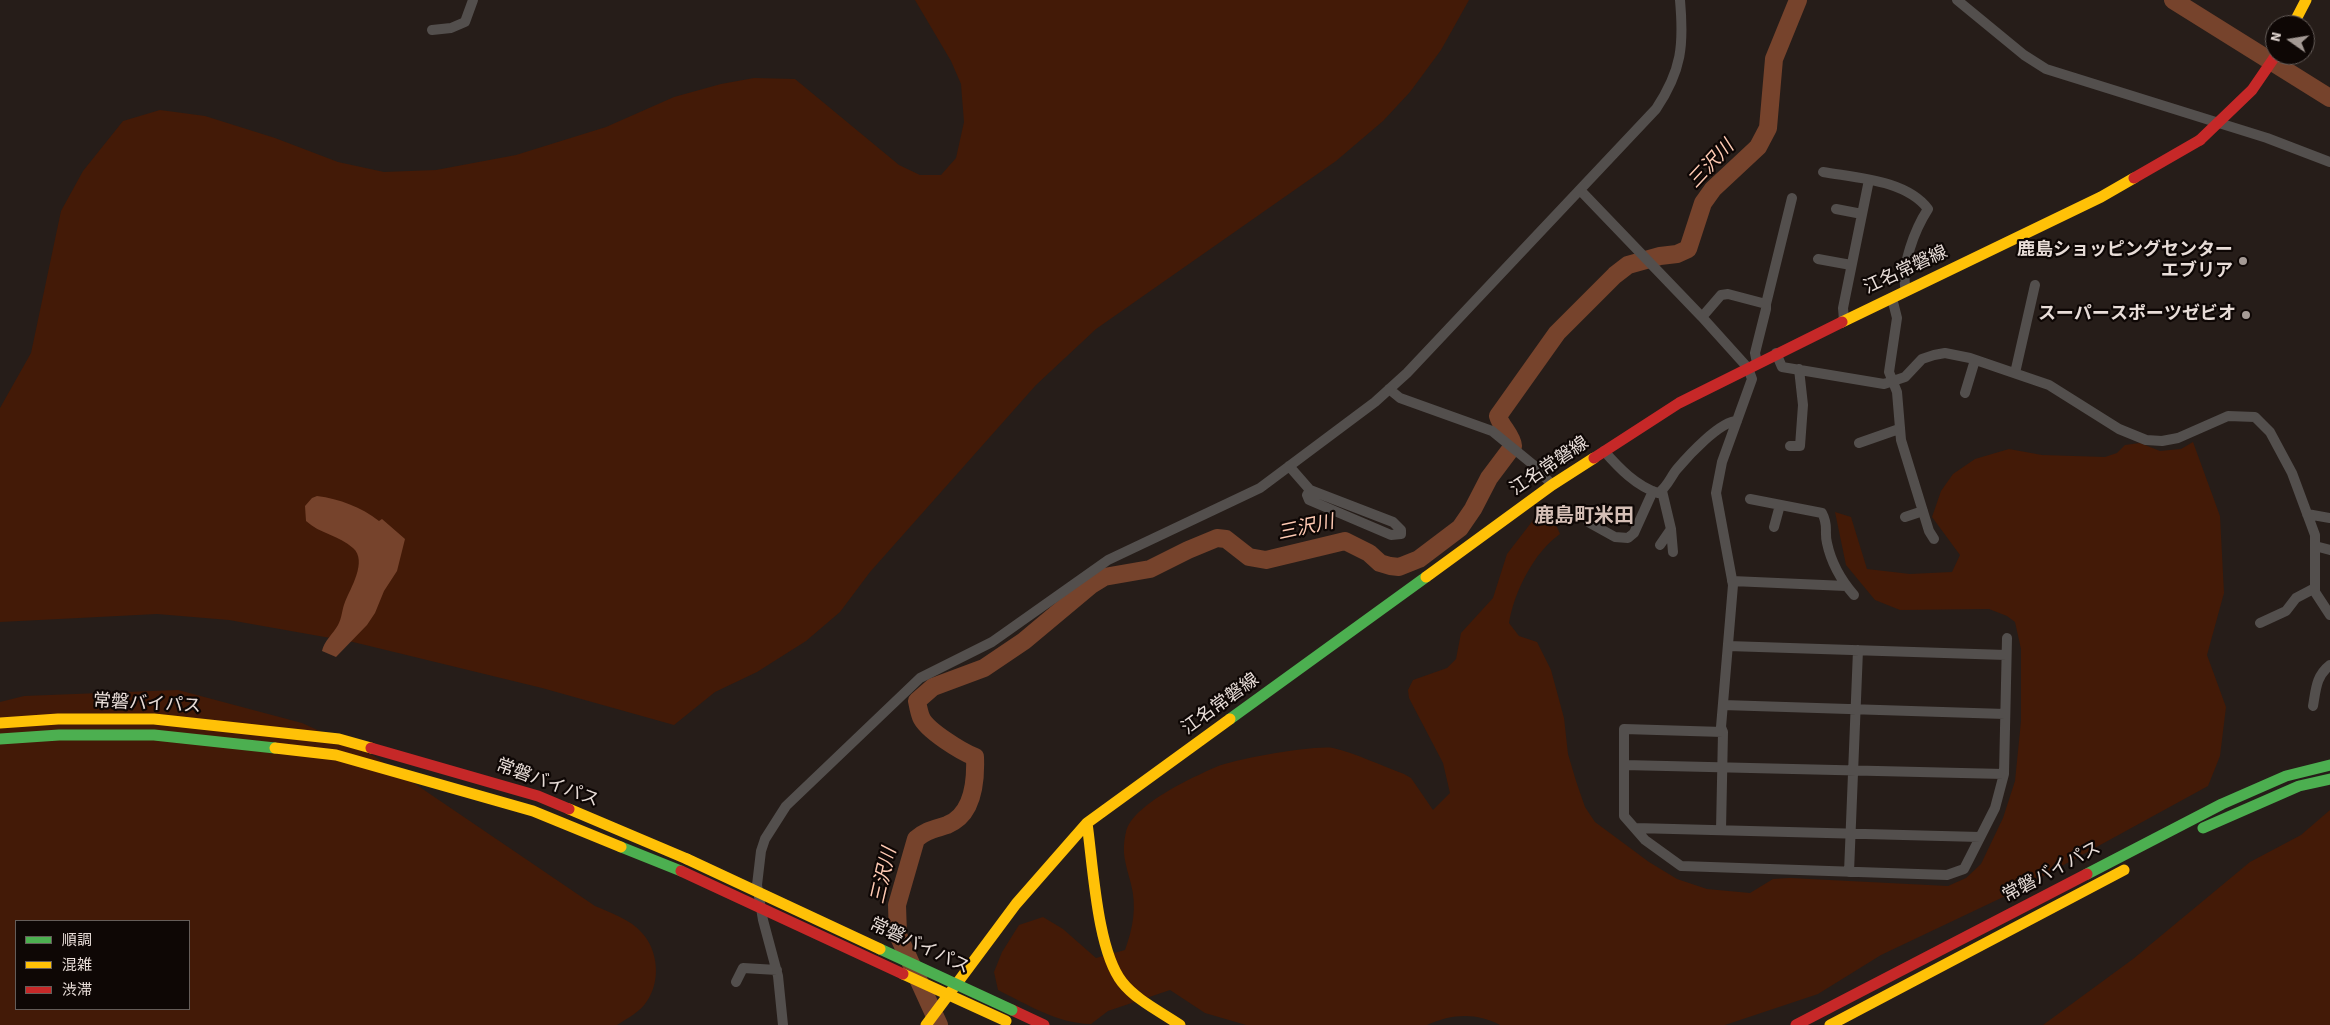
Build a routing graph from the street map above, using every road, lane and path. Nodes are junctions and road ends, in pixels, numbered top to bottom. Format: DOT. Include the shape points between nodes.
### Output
graph roads {
  1 [pos="473,0"];
  2 [pos="1680,0"];
  3 [pos="1957,0"];
  4 [pos="2306,0"];
  5 [pos="2298,15"];
  6 [pos="468,17"];
  7 [pos="472,29"];
  8 [pos="432,30"];
  9 [pos="2269,65"];
  10 [pos="2330,162"];
  11 [pos="1823,172"];
  12 [pos="1869,180"];
  13 [pos="1580,190"];
  14 [pos="1792,198"];
  15 [pos="1836,209"];
  16 [pos="1862,214"];
  17 [pos="1818,259"];
  18 [pos="1852,265"];
  19 [pos="2035,285"];
  20 [pos="1906,291"];
  21 [pos="1892,298"];
  22 [pos="1766,304"];
  23 [pos="1702,317"];
  24 [pos="1844,320"];
  25 [pos="1776,353"];
  26 [pos="1975,360"];
  27 [pos="1752,365"];
  28 [pos="1799,369"];
  29 [pos="2015,373"];
  30 [pos="1894,381"];
  31 [pos="1389,389"];
  32 [pos="1966,393"];
  33 [pos="1737,421"];
  34 [pos="1899,429"];
  35 [pos="1859,443"];
  36 [pos="1790,446"];
  37 [pos="1604,451"];
  38 [pos="1289,466"];
  39 [pos="1552,485"];
  40 [pos="1310,490"];
  41 [pos="1658,491"];
  42 [pos="1750,499"];
  43 [pos="1780,505"];
  44 [pos="1923,511"];
  45 [pos="2307,514"];
  46 [pos="1905,517"];
  47 [pos="2330,518"];
  48 [pos="1588,522"];
  49 [pos="1774,527"];
  50 [pos="1671,528"];
  51 [pos="1934,539"];
  52 [pos="1660,545"];
  53 [pos="2315,546"];
  54 [pos="2330,550"];
  55 [pos="1673,552"];
  56 [pos="1732,581"];
  57 [pos="1846,586"];
  58 [pos="2315,588"];
  59 [pos="1854,595"];
  60 [pos="2330,615"];
  61 [pos="2260,623"];
  62 [pos="2007,638"];
  63 [pos="1728,646"];
  64 [pos="1858,650"];
  65 [pos="2006,655"];
  66 [pos="2330,665"];
  67 [pos="1723,705"];
  68 [pos="2313,706"];
  69 [pos="1855,709"];
  70 [pos="2005,714"];
  71 [pos="0,724"];
  72 [pos="1723,732"];
  73 [pos="0,739"];
  74 [pos="2330,764"];
  75 [pos="1624,765"];
  76 [pos="1722,767"];
  77 [pos="1853,770"];
  78 [pos="2004,774"];
  79 [pos="2330,779"];
  80 [pos="1087,823"];
  81 [pos="1635,828"];
  82 [pos="1721,830"];
  83 [pos="2195,832"];
  84 [pos="1850,834"];
  85 [pos="1980,837"];
  86 [pos="2134,864"];
  87 [pos="1849,872"];
  88 [pos="777,970"];
  89 [pos="736,982"];
  90 [pos="1010,1023"];
  91 [pos="783,1025"];
  92 [pos="926,1025"];
  93 [pos="1044,1025"];
  94 [pos="1180,1025"];
  95 [pos="1796,1025"];
  96 [pos="1830,1025"];
  1 -- 6 [label="street"];
  2 -- 13 [label="street" via="1683,35 1675,74 1667,92 1656,109"];
  3 -- 10 [label="street" via="2046,69 2267,138"];
  4 -- 5 [label="main road"];
  6 -- 7 [label="street"];
  6 -- 8 [label="street" via="459,25"];
  9 -- 20 [label="main road, 江名常磐線, bridge" via="2252,90 2200,140 2101,197"];
  11 -- 12 [label="street"];
  12 -- 16 [label="street"];
  12 -- 20 [label="street" via="1908,192 1928,209 1915,233 1904,274"];
  13 -- 23 [label="street"];
  13 -- 31 [label="street" via="1408,373"];
  14 -- 22 [label="street"];
  15 -- 16 [label="street"];
  16 -- 18 [label="street"];
  17 -- 18 [label="street"];
  18 -- 24 [label="street" via="1843,308"];
  19 -- 29 [label="street"];
  20 -- 21 [label="main road, 江名常磐線"];
  21 -- 24 [label="main road, 江名常磐線"];
  21 -- 30 [label="street" via="1897,318 1889,372"];
  22 -- 23 [label="street" via="1721,295"];
  22 -- 27 [label="street"];
  23 -- 27 [label="street"];
  24 -- 25 [label="main road, 江名常磐線"];
  25 -- 27 [label="main road, 江名常磐線"];
  25 -- 28 [label="street" via="1782,367"];
  26 -- 29 [label="street"];
  26 -- 30 [label="street" via="1945,353 1934,355 1922,359 1905,377"];
  26 -- 32 [label="street"];
  27 -- 33 [label="street" via="1752,379"];
  27 -- 37 [label="main road, 江名常磐線" via="1679,402"];
  28 -- 30 [label="street" via="1884,384"];
  28 -- 36 [label="street" via="1803,405 1800,446"];
  29 -- 45 [label="street" via="2049,385 2119,429 2146,440 2178,438 2228,416 2255,417 2270,432 2292,472"];
  30 -- 34 [label="street"];
  31 -- 38 [label="street"];
  31 -- 39 [label="street" via="1400,398 1492,432 1536,467"];
  33 -- 41 [label="street" via="1727,423 1714,432"];
  33 -- 56 [label="street" via="1722,462 1716,494"];
  34 -- 35 [label="street"];
  34 -- 44 [label="street"];
  37 -- 39 [label="main road, 江名常磐線"];
  37 -- 41 [label="street" via="1630,478"];
  38 -- 40 [label="street"];
  38 -- 88 [label="street" via="1260,488 1094,568 992,642 920,678 786,806 765,839 757,885"];
  39 -- 80 [label="main road, 江名常磐線"];
  40 -- 40 [label="street" via="1393,522 1402,530 1401,534 1391,535 1309,500"];
  41 -- 48 [label="street" via="1628,538 1615,537"];
  41 -- 50 [label="street"];
  42 -- 43 [label="street"];
  43 -- 49 [label="street"];
  43 -- 57 [label="street" via="1822,513 1827,523 1826,542"];
  44 -- 46 [label="street"];
  44 -- 51 [label="street"];
  45 -- 47 [label="street"];
  45 -- 53 [label="street" via="2315,535"];
  50 -- 52 [label="street"];
  50 -- 55 [label="street"];
  53 -- 54 [label="street"];
  53 -- 58 [label="street"];
  56 -- 57 [label="street"];
  56 -- 63 [label="street"];
  57 -- 59 [label="street"];
  58 -- 60 [label="street"];
  58 -- 61 [label="street" via="2296,598 2286,611"];
  62 -- 65 [label="street"];
  63 -- 64 [label="street"];
  63 -- 67 [label="street"];
  64 -- 65 [label="street"];
  64 -- 69 [label="street"];
  65 -- 70 [label="street"];
  66 -- 68 [label="street" via="2317,682"];
  67 -- 69 [label="street"];
  67 -- 72 [label="street"];
  69 -- 70 [label="street"];
  69 -- 77 [label="street"];
  70 -- 78 [label="street"];
  71 -- 93 [label="main road, 常磐バイパス, bridge" via="58,719 154,719 339,739 538,796 687,859"];
  72 -- 75 [label="street" via="1624,730"];
  72 -- 76 [label="street"];
  73 -- 90 [label="main road, 常磐バイパス, bridge" via="154,735 336,755 533,811 680,871"];
  74 -- 95 [label="main road, 常磐バイパス" via="2286,776 2222,804"];
  75 -- 76 [label="street"];
  75 -- 81 [label="street" via="1624,816"];
  76 -- 77 [label="street"];
  76 -- 82 [label="street"];
  77 -- 78 [label="street"];
  77 -- 84 [label="street"];
  78 -- 85 [label="street" via="1995,808"];
  79 -- 83 [label="main road" via="2299,786"];
  80 -- 92 [label="main road, 江名常磐線" via="1016,904"];
  80 -- 94 [label="main road" via="1112,965 1127,987"];
  81 -- 82 [label="street"];
  81 -- 87 [label="street" via="1645,840 1680,866"];
  82 -- 84 [label="street"];
  84 -- 85 [label="street"];
  84 -- 87 [label="street"];
  85 -- 87 [label="street" via="1964,869 1948,875"];
  86 -- 96 [label="main road, 常磐バイパス"];
  88 -- 89 [label="street" via="743,968"];
  88 -- 91 [label="street"];
}
